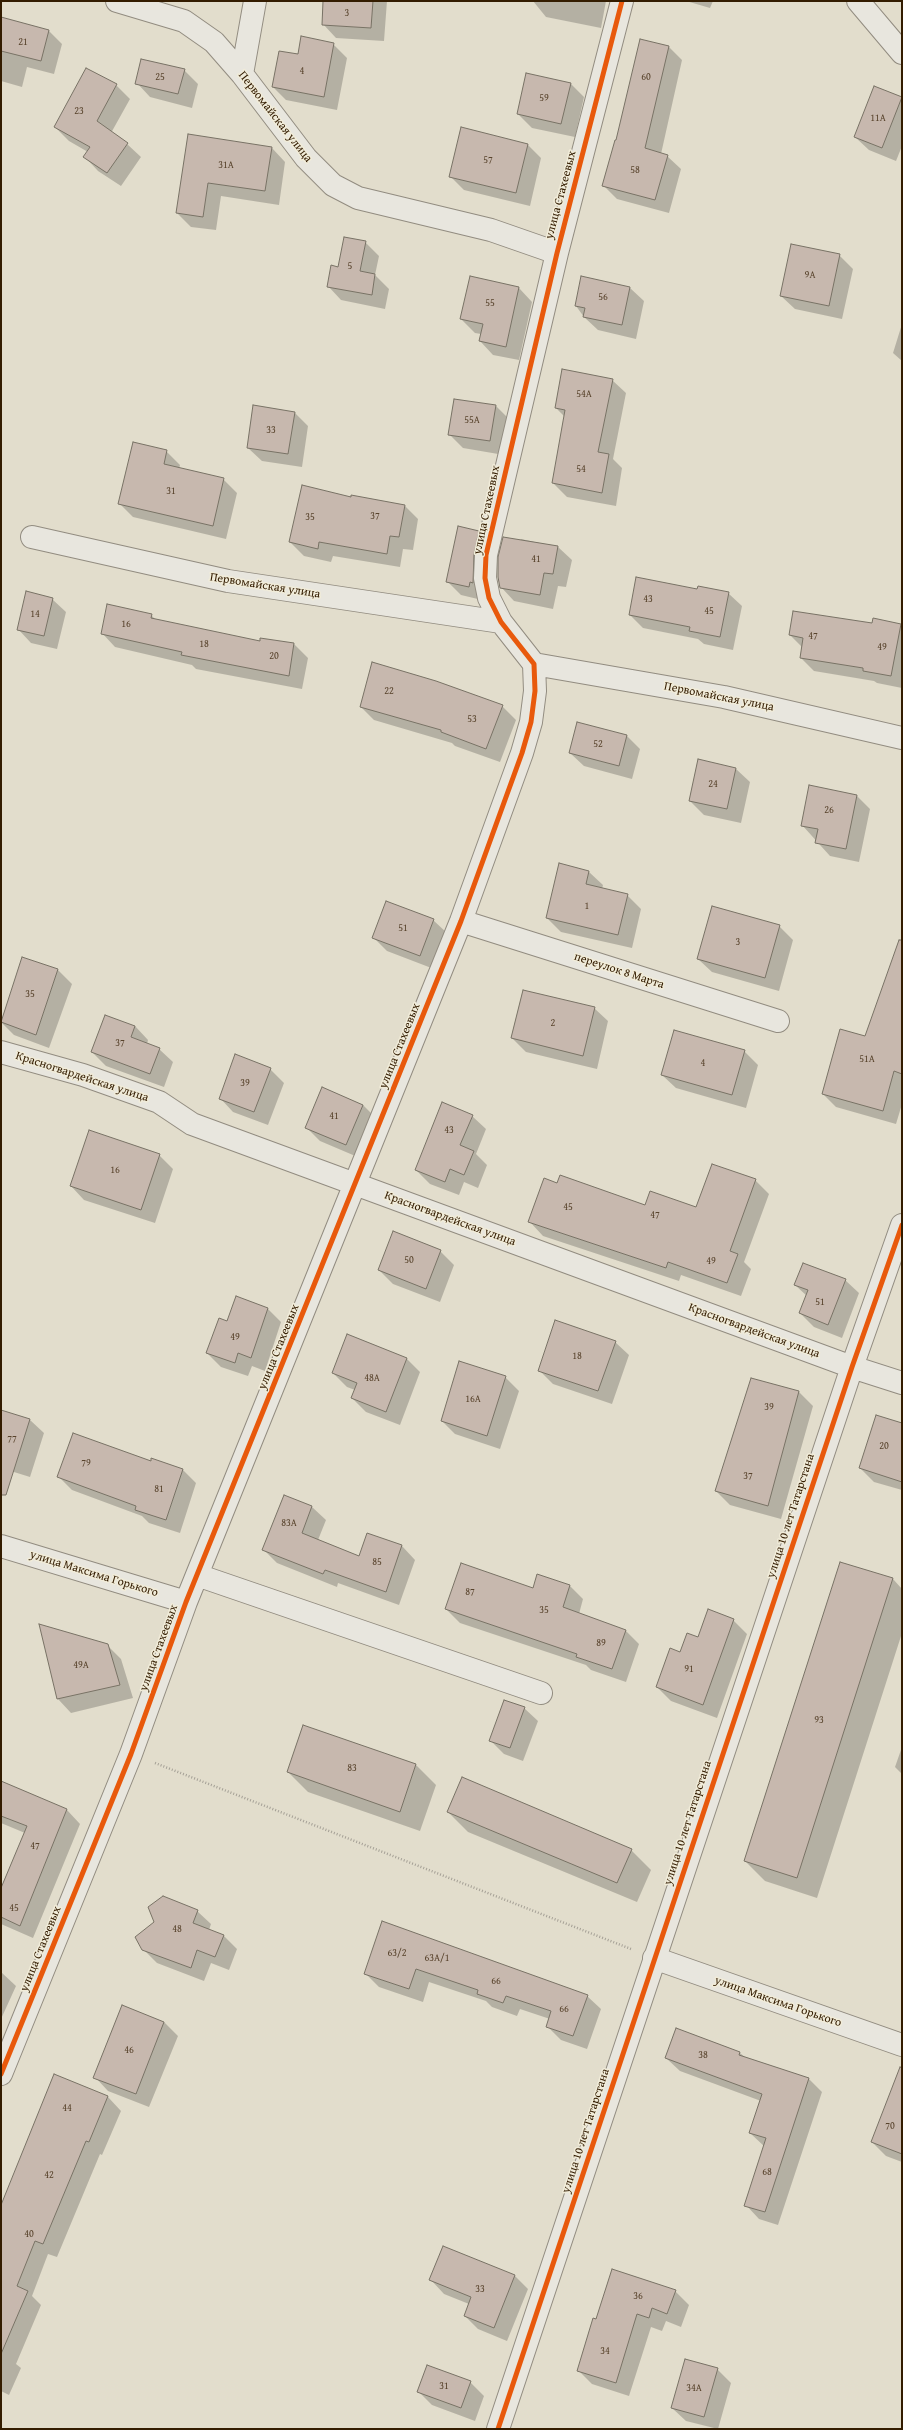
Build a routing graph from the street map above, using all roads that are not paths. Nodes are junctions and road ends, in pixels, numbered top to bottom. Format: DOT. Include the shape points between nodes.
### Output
graph roads {
  1 [pos="117,1"];
  2 [pos="255,1"];
  3 [pos="622,1"];
  4 [pos="858,1"];
  5 [pos="902,53"];
  6 [pos="242,74"];
  7 [pos="557,253"];
  8 [pos="32,537"];
  9 [pos="501,622"];
  10 [pos="534,664"];
  11 [pos="902,738"];
  12 [pos="461,920"];
  13 [pos="778,1021"];
  14 [pos="1,1052"];
  15 [pos="356,1185"];
  16 [pos="902,1225"];
  17 [pos="852,1367"];
  18 [pos="902,1383"];
  19 [pos="1,1546"];
  20 [pos="197,1574"];
  21 [pos="186,1602"];
  22 [pos="541,1693"];
  23 [pos="654,1958"];
  24 [pos="902,2045"];
  25 [pos="1,2074"];
  26 [pos="498,2429"];
  1 -- 6 [label="street, Первомайская улица" via="184,21 214,42"];
  2 -- 6 [label="street"];
  3 -- 7 [label="street, улица Стахеевых"];
  4 -- 5 [label="street"];
  6 -- 7 [label="street, Первомайская улица" via="306,158 333,185 358,198 491,230"];
  7 -- 9 [label="street, улица Стахеевых" via="486,555 485,578 489,598"];
  8 -- 9 [label="street, Первомайская улица" via="228,581"];
  9 -- 10 [label="street, улица Стахеевых"];
  10 -- 11 [label="street, Первомайская улица" via="724,696"];
  10 -- 12 [label="street, улица Стахеевых" via="535,691 531,722"];
  12 -- 13 [label="street, переулок 8 Марта"];
  12 -- 15 [label="street, улица Стахеевых"];
  14 -- 15 [label="street, Красногвардейская улица" via="83,1075 159,1102 192,1124"];
  15 -- 17 [label="street, Красногвардейская улица"];
  15 -- 20 [label="street, улица Стахеевых"];
  16 -- 17 [label="street, улица 10 лет Татарстана"];
  17 -- 18 [label="street, Красногвардейская улица"];
  17 -- 23 [label="street, улица 10 лет Татарстана"];
  19 -- 21 [label="street, улица Максима Горького"];
  20 -- 21 [label="street, улица Стахеевых"];
  20 -- 22 [label="street"];
  21 -- 25 [label="street, улица Стахеевых" via="131,1754"];
  23 -- 24 [label="street, улица Максима Горького"];
  23 -- 26 [label="street, улица 10 лет Татарстана"];
}
